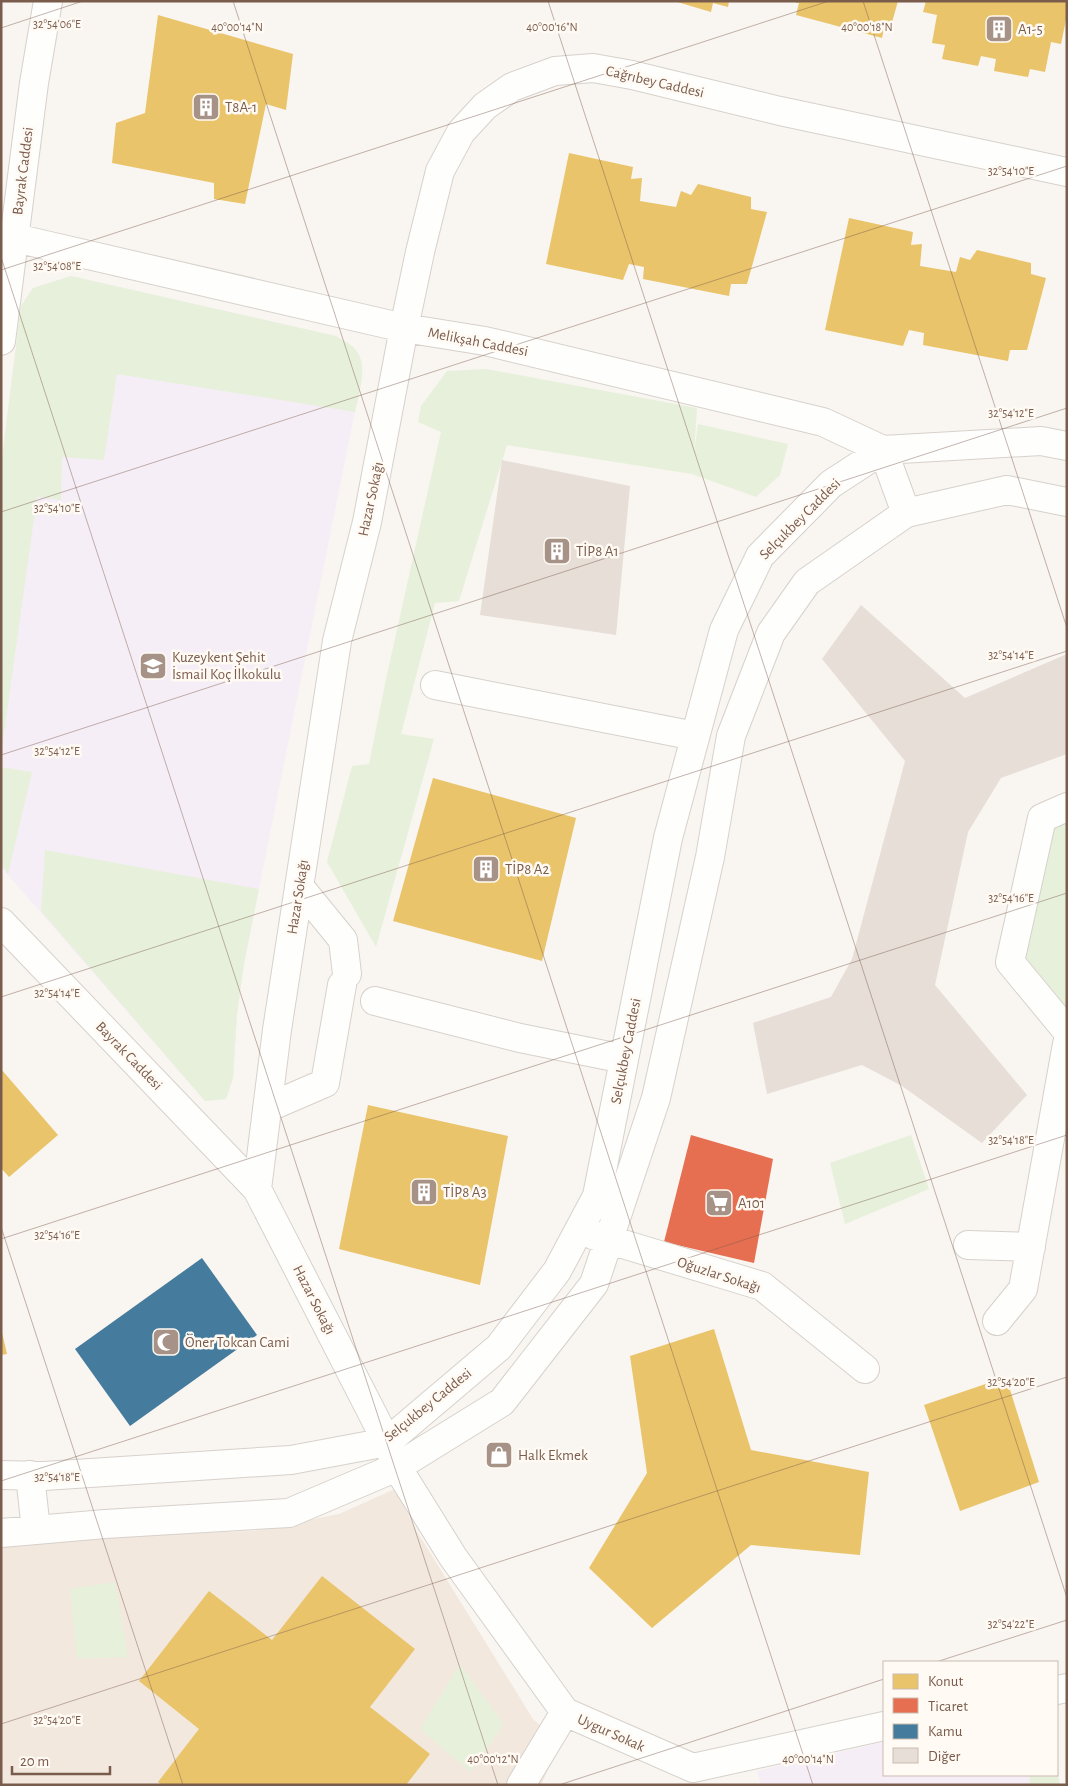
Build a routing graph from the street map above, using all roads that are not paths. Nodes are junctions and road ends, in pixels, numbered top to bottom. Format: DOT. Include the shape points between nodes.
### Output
graph roads {
  1 [pos="48,1"];
  2 [pos="1067,172"];
  3 [pos="8,239"];
  4 [pos="404,328"];
  5 [pos="1,341"];
  6 [pos="1067,446"];
  7 [pos="883,450"];
  8 [pos="1067,502"];
  9 [pos="906,513"];
  10 [pos="435,685"];
  11 [pos="695,736"];
  12 [pos="1067,807"];
  13 [pos="300,886"];
  14 [pos="1,922"];
  15 [pos="375,1001"];
  16 [pos="1067,1031"];
  17 [pos="1067,1044"];
  18 [pos="624,1059"];
  19 [pos="267,1108"];
  20 [pos="257,1189"];
  21 [pos="579,1230"];
  22 [pos="609,1240"];
  23 [pos="968,1244"];
  24 [pos="1031,1247"];
  25 [pos="997,1321"];
  26 [pos="865,1369"];
  27 [pos="392,1455"];
  28 [pos="1,1475"];
  29 [pos="30,1476"];
  30 [pos="36,1530"];
  31 [pos="1,1533"];
  32 [pos="565,1712"];
  33 [pos="883,1726"];
  34 [pos="521,1785"];
  1 -- 3 [label="street, Bayrak Caddesi"];
  2 -- 4 [label="street, Cağrıbey Caddesi" via="780,112 632,75 593,68 555,71 512,87 485,106 461,132 440,171"];
  3 -- 4 [label="street, Melikşah Caddesi"];
  3 -- 5 [label="street, Bayrak Caddesi"];
  4 -- 7 [label="street, Melikşah Caddesi" via="485,341 824,422"];
  4 -- 13 [label="street, Hazar Sokağı" via="367,522 337,641"];
  6 -- 7 [label="street, Selçukbey Caddesi" via="1041,441"];
  7 -- 9 [label="street"];
  7 -- 11 [label="street, Selçukbey Caddesi" via="831,484 760,556 724,630"];
  8 -- 9 [label="street, Selçukbey Caddesi" via="1006,490"];
  9 -- 22 [label="street, Selçukbey Caddesi" via="807,582 771,634 731,736 710,857 656,1098"];
  10 -- 11 [label="street"];
  11 -- 18 [label="street, Selçukbey Caddesi" via="668,838"];
  12 -- 16 [label="street" via="1042,818 1010,962"];
  13 -- 19 [label="street, Hazar Sokağı"];
  13 -- 19 [label="street" via="343,940 345,980 325,1083"];
  14 -- 20 [label="street, Bayrak Caddesi"];
  15 -- 18 [label="street" via="520,1038"];
  17 -- 24 [label="street"];
  18 -- 21 [label="street, Selçukbey Caddesi" via="596,1196"];
  19 -- 20 [label="street, Hazar Sokağı"];
  20 -- 27 [label="street, Hazar Sokağı"];
  21 -- 22 [label="street, Oğuzlar Sokağı"];
  21 -- 27 [label="street, Selçukbey Caddesi" via="557,1271 499,1347"];
  22 -- 26 [label="street, Oğuzlar Sokağı" via="762,1286"];
  22 -- 27 [label="street, Selçukbey Caddesi" via="594,1284 502,1402"];
  23 -- 24 [label="street"];
  24 -- 25 [label="street" via="1022,1290"];
  27 -- 29 [label="street, Selçukbey Caddesi"];
  27 -- 30 [label="street, Selçukbey Caddesi" via="289,1513"];
  27 -- 32 [label="street, Uygur Sokak" via="453,1557"];
  28 -- 29 [label="street, Selçukbey Caddesi"];
  29 -- 30 [label="street"];
  30 -- 31 [label="street, Selçukbey Caddesi"];
  32 -- 33 [label="street, Uygur Sokak" via="693,1768"];
  32 -- 34 [label="street"];
}
